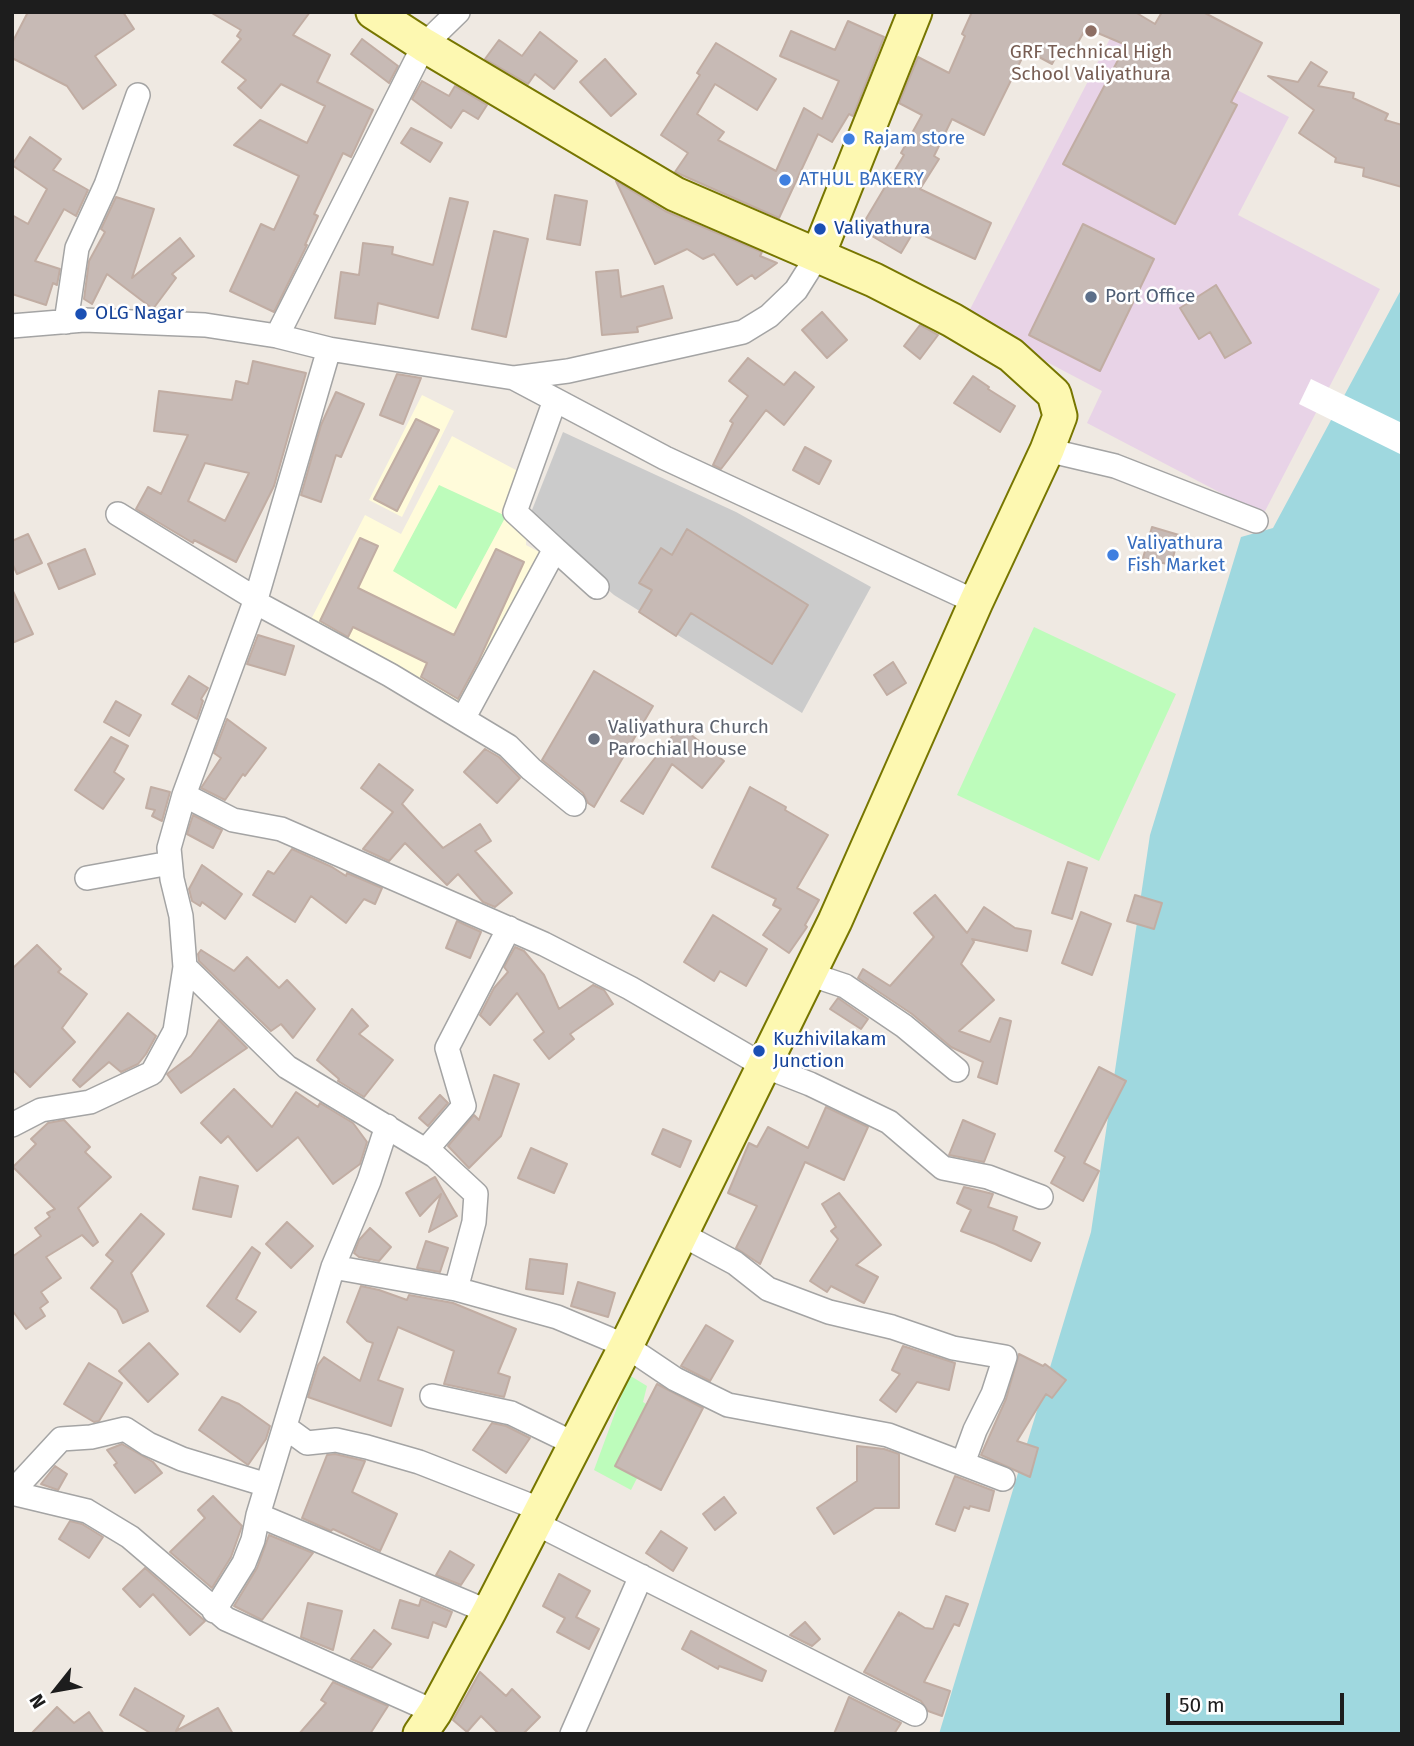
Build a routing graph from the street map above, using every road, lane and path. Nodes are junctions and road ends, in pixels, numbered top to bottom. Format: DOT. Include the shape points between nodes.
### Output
graph roads {
  1 [pos="373,12"];
  2 [pos="458,12"];
  3 [pos="915,12"];
  4 [pos="424,46"];
  5 [pos="138,95"];
  6 [pos="818,255"];
  7 [pos="66,322"];
  8 [pos="12,326"];
  9 [pos="277,336"];
  10 [pos="329,349"];
  11 [pos="514,378"];
  12 [pos="555,400"];
  13 [pos="1047,450"];
  14 [pos="118,514"];
  15 [pos="1256,521"];
  16 [pos="555,549"];
  17 [pos="597,587"];
  18 [pos="255,600"];
  19 [pos="976,602"];
  20 [pos="463,719"];
  21 [pos="184,795"];
  22 [pos="574,804"];
  23 [pos="170,863"];
  24 [pos="87,878"];
  25 [pos="509,928"];
  26 [pos="185,967"];
  27 [pos="809,974"];
  28 [pos="764,1066"];
  29 [pos="957,1070"];
  30 [pos="12,1125"];
  31 [pos="387,1126"];
  32 [pos="426,1150"];
  33 [pos="1041,1197"];
  34 [pos="681,1234"];
  35 [pos="333,1267"];
  36 [pos="456,1289"];
  37 [pos="626,1346"];
  38 [pos="432,1396"];
  39 [pos="285,1427"];
  40 [pos="575,1444"];
  41 [pos="963,1463"];
  42 [pos="1003,1479"];
  43 [pos="267,1485"];
  44 [pos="12,1492"];
  45 [pos="258,1516"];
  46 [pos="538,1517"];
  47 [pos="641,1576"];
  48 [pos="214,1611"];
  49 [pos="489,1612"];
  50 [pos="915,1714"];
  51 [pos="428,1723"];
  52 [pos="572,1734"];
  1 -- 4 [label="main road"];
  2 -- 4 [label="street"];
  3 -- 6 [label="main road"];
  4 -- 6 [label="main road" via="675,194"];
  4 -- 9 [label="street"];
  5 -- 7 [label="street" via="106,185 77,248"];
  6 -- 11 [label="street" via="796,290 769,316 743,332 568,371"];
  6 -- 13 [label="main road" via="952,320 1011,355 1054,394 1060,416"];
  7 -- 8 [label="street"];
  7 -- 9 [label="street" via="205,325"];
  9 -- 10 [label="street"];
  10 -- 11 [label="street"];
  10 -- 18 [label="street"];
  11 -- 12 [label="street"];
  12 -- 16 [label="street" via="515,512"];
  12 -- 19 [label="street" via="665,458"];
  13 -- 15 [label="street" via="1115,466"];
  13 -- 19 [label="main road"];
  14 -- 18 [label="street"];
  16 -- 17 [label="street"];
  16 -- 20 [label="street"];
  18 -- 20 [label="street"];
  18 -- 21 [label="street"];
  19 -- 27 [label="main road"];
  20 -- 22 [label="street" via="508,746"];
  21 -- 23 [label="street" via="169,848"];
  21 -- 25 [label="street" via="233,820 281,829"];
  23 -- 24 [label="street"];
  23 -- 26 [label="street"];
  25 -- 28 [label="street" via="630,988"];
  25 -- 32 [label="street" via="447,1048 464,1106"];
  26 -- 30 [label="street" via="175,1031 152,1073 90,1102 41,1110"];
  26 -- 31 [label="street" via="287,1067"];
  27 -- 28 [label="main road"];
  27 -- 29 [label="street" via="845,986"];
  28 -- 33 [label="street" via="889,1122 943,1168 988,1177"];
  28 -- 34 [label="main road"];
  31 -- 32 [label="street"];
  31 -- 35 [label="street"];
  32 -- 36 [label="street" via="476,1194 474,1222"];
  34 -- 37 [label="main road"];
  34 -- 41 [label="street" via="735,1263 768,1289 953,1348 1005,1357"];
  35 -- 36 [label="street"];
  35 -- 39 [label="street"];
  36 -- 37 [label="street" via="557,1317"];
  37 -- 40 [label="main road"];
  37 -- 41 [label="street" via="675,1379 728,1405 888,1435"];
  38 -- 40 [label="street" via="511,1413"];
  39 -- 43 [label="street"];
  39 -- 46 [label="street" via="307,1443 336,1440 419,1462"];
  40 -- 46 [label="main road"];
  41 -- 42 [label="street"];
  43 -- 44 [label="street" via="181,1459 125,1429 61,1439"];
  43 -- 45 [label="street"];
  44 -- 48 [label="street" via="87,1511 130,1537"];
  45 -- 48 [label="street" via="244,1563"];
  45 -- 49 [label="street"];
  46 -- 47 [label="street"];
  46 -- 49 [label="main road"];
  47 -- 50 [label="street"];
  47 -- 52 [label="street"];
  48 -- 51 [label="street"];
  49 -- 51 [label="main road"];
}
